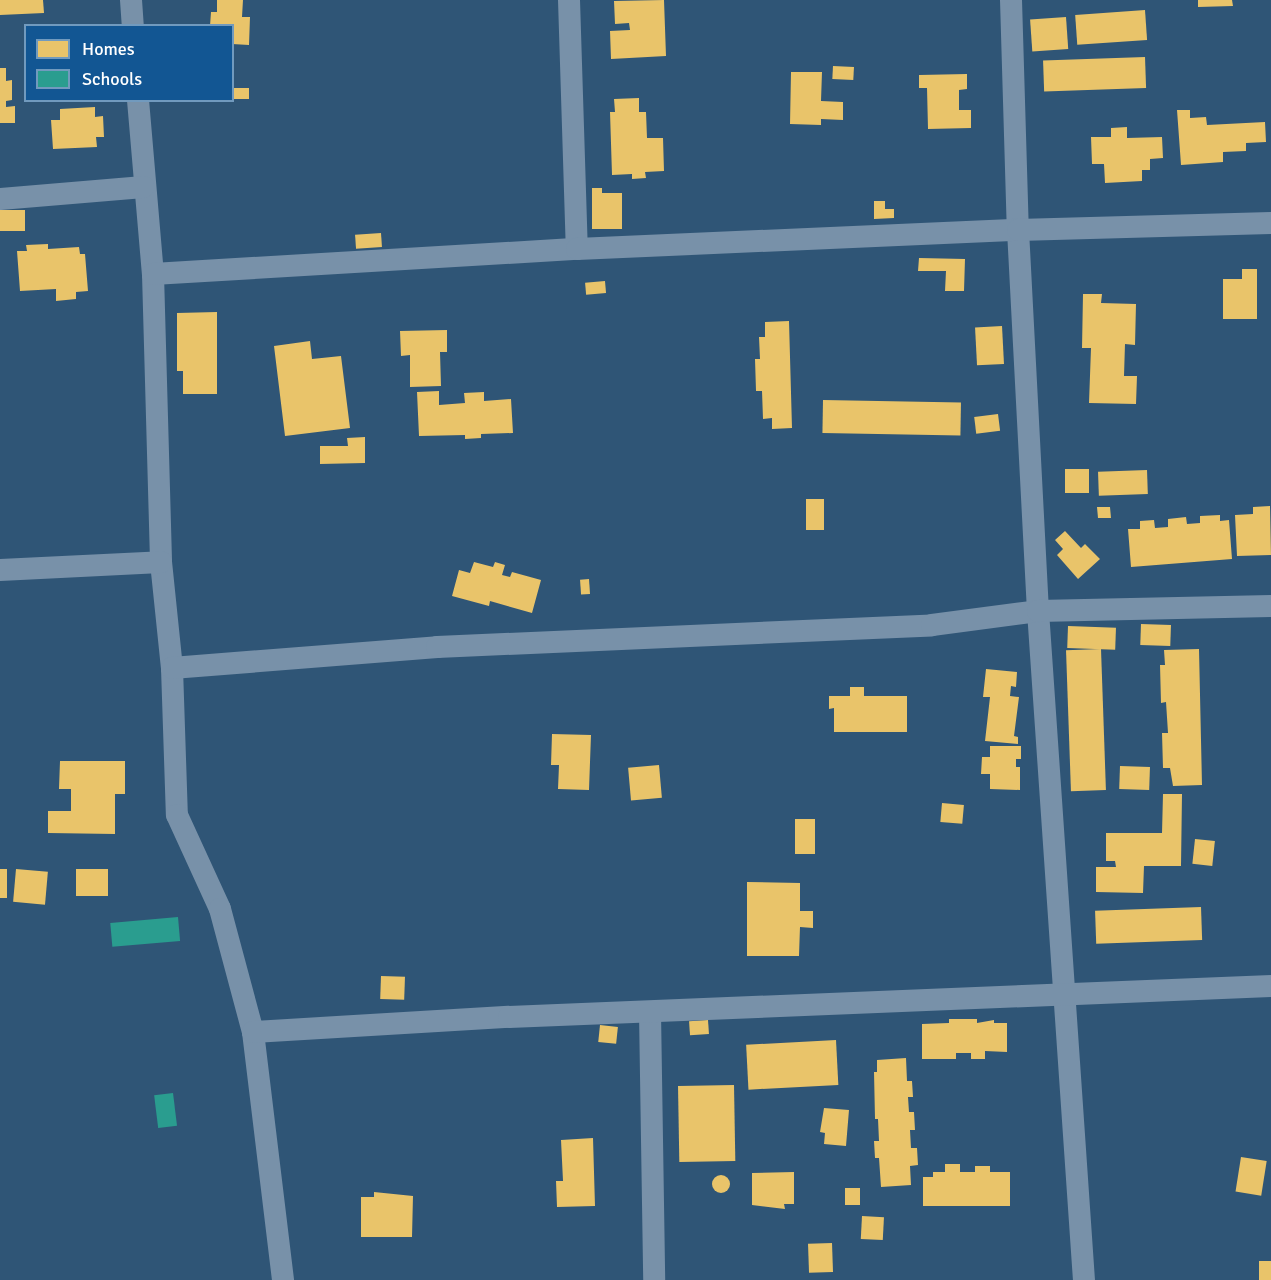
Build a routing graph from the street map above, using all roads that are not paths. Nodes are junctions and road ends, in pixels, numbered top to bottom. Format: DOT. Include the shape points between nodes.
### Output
graph roads {
  1 [pos="131,0"];
  2 [pos="569,0"];
  3 [pos="1011,0"];
  4 [pos="133,24"];
  5 [pos="138,102"];
  6 [pos="144,187"];
  7 [pos="0,199"];
  8 [pos="1271,223"];
  9 [pos="1018,230"];
  10 [pos="577,249"];
  11 [pos="153,273"];
  12 [pos="161,562"];
  13 [pos="0,570"];
  14 [pos="1271,606"];
  15 [pos="1038,611"];
  16 [pos="172,668"];
  17 [pos="1271,986"];
  18 [pos="1064,996"];
  19 [pos="650,1012"];
  20 [pos="253,1032"];
  21 [pos="284,1280"];
  22 [pos="654,1280"];
  23 [pos="1084,1280"];
  1 -- 4 [label="street"];
  2 -- 10 [label="street"];
  3 -- 9 [label="street"];
  5 -- 6 [label="street"];
  6 -- 7 [label="street"];
  6 -- 11 [label="street"];
  8 -- 9 [label="street"];
  9 -- 10 [label="street"];
  9 -- 15 [label="street"];
  10 -- 11 [label="street"];
  11 -- 12 [label="street"];
  12 -- 13 [label="street"];
  12 -- 16 [label="street"];
  14 -- 15 [label="street"];
  15 -- 16 [label="street" via="932,625 437,647"];
  15 -- 18 [label="street"];
  16 -- 20 [label="street" via="177,815 220,909"];
  17 -- 18 [label="street"];
  18 -- 19 [label="street"];
  18 -- 23 [label="street"];
  19 -- 20 [label="street"];
  19 -- 22 [label="street"];
  20 -- 21 [label="street"];
}
